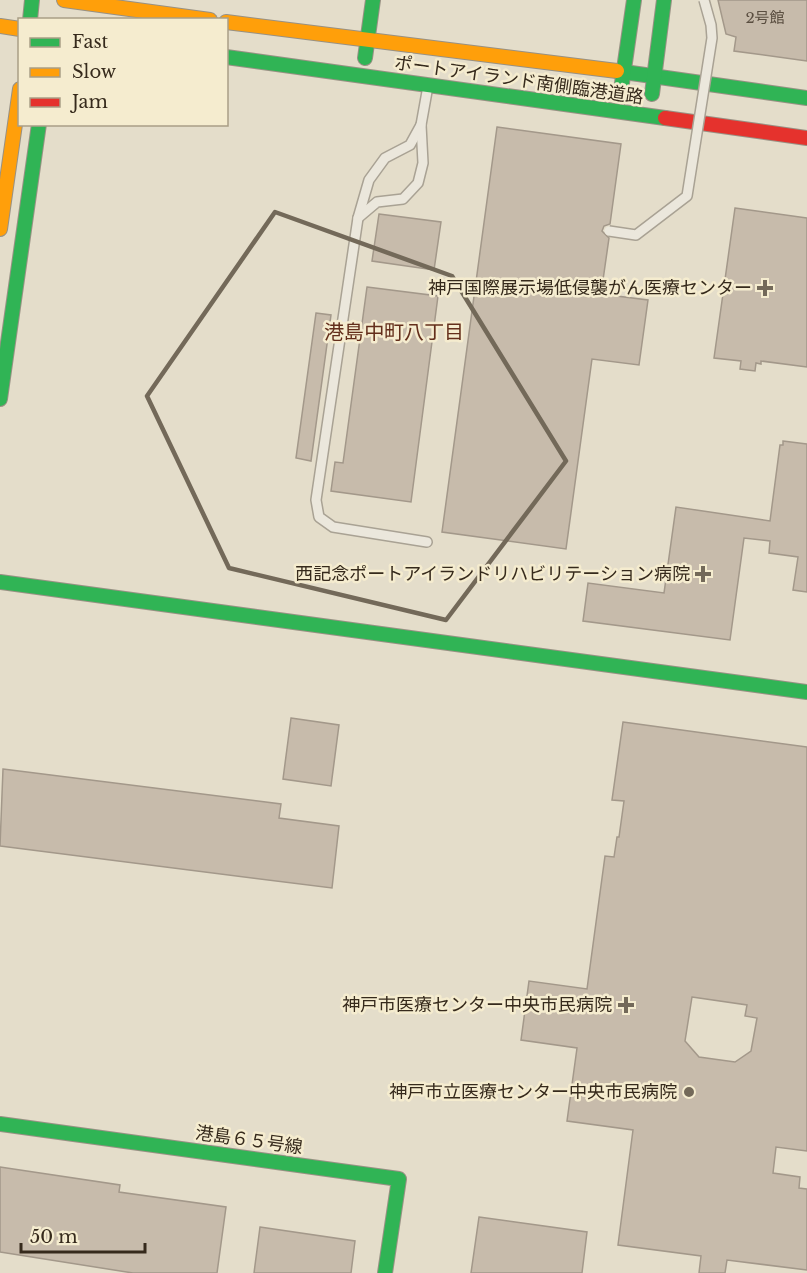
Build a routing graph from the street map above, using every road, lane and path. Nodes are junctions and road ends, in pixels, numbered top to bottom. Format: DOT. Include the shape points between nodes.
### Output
graph roads {
  1 [pos="32,0"];
  2 [pos="373,0"];
  3 [pos="634,0"];
  4 [pos="664,0"];
  5 [pos="704,0"];
  6 [pos="58,3"];
  7 [pos="30,18"];
  8 [pos="192,18"];
  9 [pos="228,22"];
  10 [pos="0,26"];
  11 [pos="18,29"];
  12 [pos="368,40"];
  13 [pos="228,57"];
  14 [pos="623,72"];
  15 [pos="363,76"];
  16 [pos="654,78"];
  17 [pos="428,85"];
  18 [pos="807,98"];
  19 [pos="18,103"];
  20 [pos="618,111"];
  21 [pos="650,116"];
  22 [pos="421,125"];
  23 [pos="39,126"];
  24 [pos="807,138"];
  25 [pos="358,218"];
  26 [pos="0,229"];
  27 [pos="609,231"];
  28 [pos="0,399"];
  29 [pos="427,542"];
  30 [pos="0,582"];
  31 [pos="807,692"];
  32 [pos="0,1124"];
  33 [pos="385,1273"];
  1 -- 7 [label="street"];
  2 -- 12 [label="street"];
  3 -- 14 [label="street"];
  4 -- 16 [label="street"];
  5 -- 27 [label="lane, bridge" via="712,38 687,196 636,235"];
  6 -- 8 [label="street"];
  9 -- 12 [label="street, ポートアイランド南側臨港道路"];
  10 -- 11 [label="street"];
  12 -- 14 [label="street, ポートアイランド南側臨港道路"];
  12 -- 15 [label="street"];
  13 -- 15 [label="street, ポートアイランド南側臨港道路"];
  14 -- 16 [label="street, ポートアイランド南側臨港道路"];
  14 -- 20 [label="street"];
  15 -- 17 [label="street, ポートアイランド南側臨港道路"];
  16 -- 18 [label="street, ポートアイランド南側臨港道路"];
  16 -- 21 [label="street"];
  17 -- 20 [label="street, ポートアイランド南側臨港道路"];
  17 -- 22 [label="lane"];
  19 -- 26 [label="street"];
  20 -- 21 [label="street, ポートアイランド南側臨港道路"];
  21 -- 24 [label="street, ポートアイランド南側臨港道路"];
  22 -- 25 [label="lane" via="410,145 385,158 369,180"];
  22 -- 25 [label="lane" via="423,163 418,183 403,199 376,202"];
  23 -- 28 [label="street"];
  25 -- 29 [label="lane" via="316,500 319,517 333,527"];
  30 -- 31 [label="street"];
  32 -- 33 [label="street, 港島６５号線" via="399,1179"];
}
